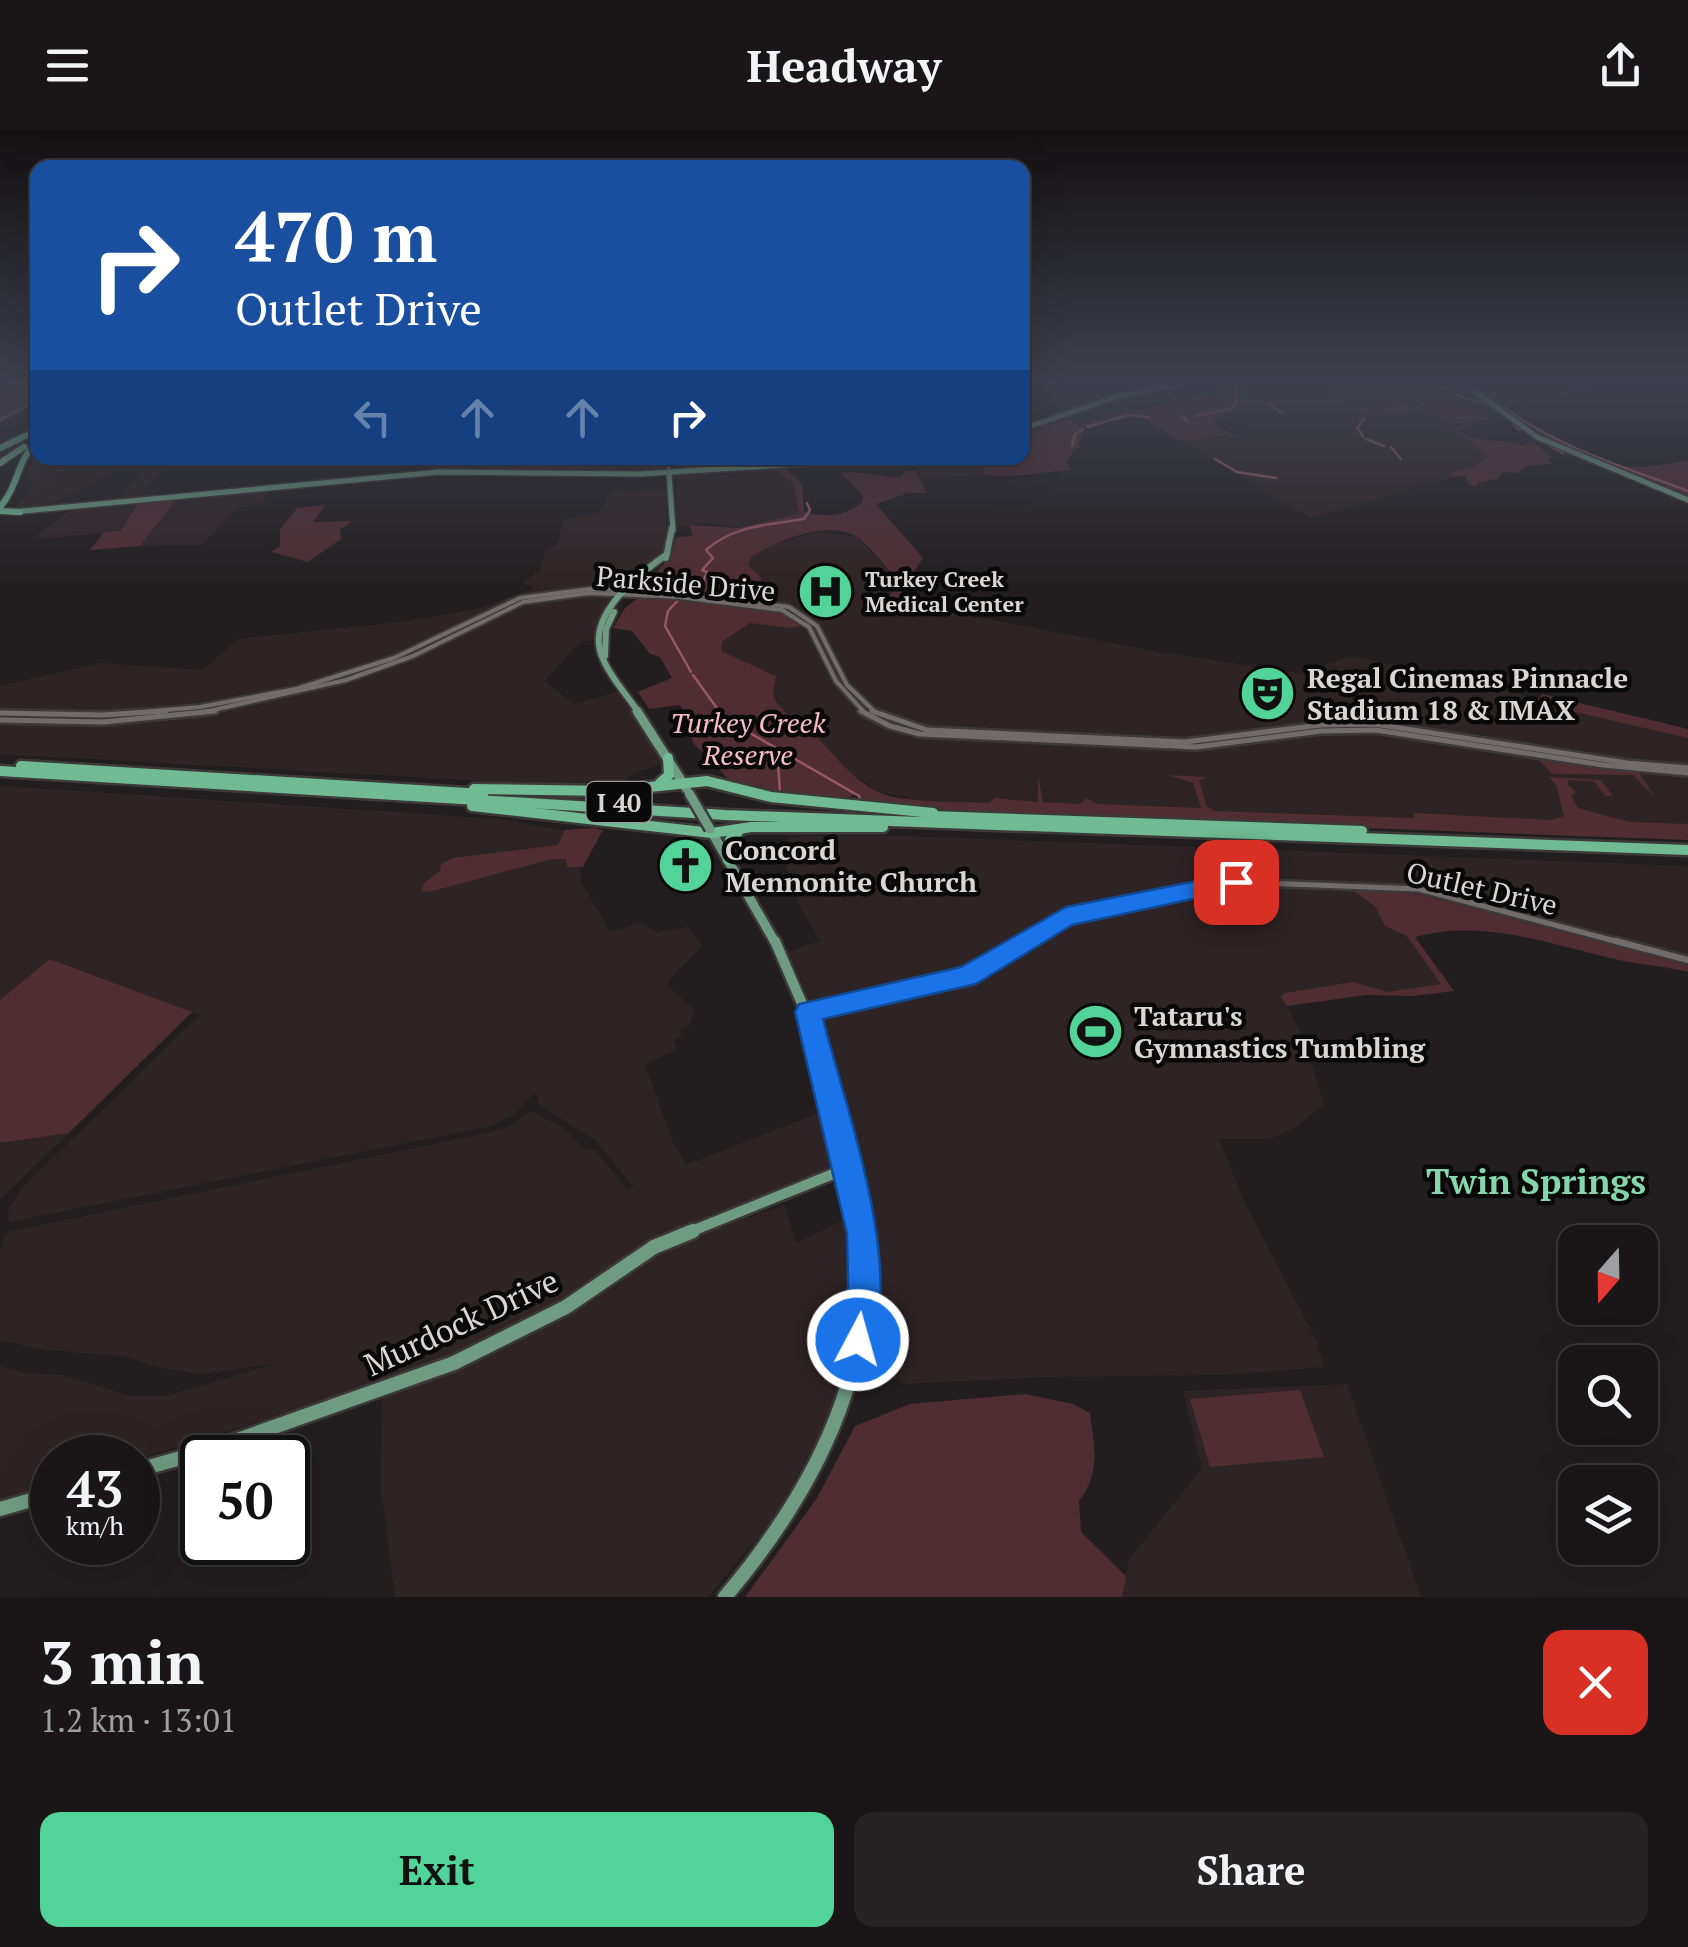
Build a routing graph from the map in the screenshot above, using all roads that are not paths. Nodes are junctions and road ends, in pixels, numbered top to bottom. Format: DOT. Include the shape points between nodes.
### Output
graph roads {
  1 [pos="25,452"];
  2 [pos="1574,452"];
  3 [pos="668,465"];
  4 [pos="788,465"];
  5 [pos="669,473"];
  6 [pos="0,486"];
  7 [pos="1688,500"];
  8 [pos="1,510"];
  9 [pos="21,515"];
  10 [pos="666,555"];
  11 [pos="628,593"];
  12 [pos="0,717"];
  13 [pos="668,758"];
  14 [pos="1688,770"];
  15 [pos="0,771"];
  16 [pos="682,781"];
  17 [pos="656,786"];
  18 [pos="383,792"];
  19 [pos="859,817"];
  20 [pos="969,817"];
  21 [pos="1011,826"];
  22 [pos="751,827"];
  23 [pos="711,831"];
  24 [pos="1688,847"];
  25 [pos="728,860"];
  26 [pos="1688,960"];
  27 [pos="808,1012"];
  28 [pos="848,1168"];
  29 [pos="160,1463"];
  30 [pos="30,1500"];
  31 [pos="0,1509"];
  32 [pos="724,1597"];
  1 -- 8 [label="highway"];
  2 -- 7 [label="main road"];
  3 -- 5 [label="street"];
  4 -- 5 [label="main road"];
  5 -- 9 [label="main road" via="448,471"];
  5 -- 10 [label="main road" via="673,537"];
  6 -- 8 [label="highway" via="10,492"];
  8 -- 9 [label="highway"];
  10 -- 11 [label="main road"];
  11 -- 12 [label="street, Parkside Drive" via="569,592 520,603 400,662 248,707 118,724"];
  11 -- 13 [label="main road" via="601,632 605,656"];
  11 -- 14 [label="street, Parkside Drive" via="773,602 801,612 822,629 859,700 888,719 927,730 1185,742 1374,724"];
  13 -- 16 [label="main road"];
  13 -- 17 [label="highway" via="668,778"];
  15 -- 18 [label="highway, I 40"];
  15 -- 18 [label="highway, I 40"];
  16 -- 17 [label="highway"];
  16 -- 20 [label="highway"];
  16 -- 23 [label="main road, bridge"];
  17 -- 18 [label="highway"];
  18 -- 19 [label="highway, I 40"];
  18 -- 23 [label="highway"];
  19 -- 20 [label="highway, I 40"];
  19 -- 21 [label="highway, I 40"];
  20 -- 24 [label="highway, I 40"];
  21 -- 22 [label="highway"];
  21 -- 24 [label="highway, I 40"];
  22 -- 23 [label="highway"];
  22 -- 25 [label="highway" via="732,836"];
  23 -- 25 [label="main road"];
  25 -- 27 [label="main road"];
  26 -- 27 [label="street, Outlet Drive" via="1420,889 1236,882 1066,916 967,976"];
  27 -- 28 [label="main road"];
  28 -- 29 [label="main road, Murdock Drive" via="654,1247 566,1306 454,1362"];
  28 -- 32 [label="main road" via="864,1259 863,1308 846,1393 794,1508"];
  30 -- 31 [label="main road"];
}
